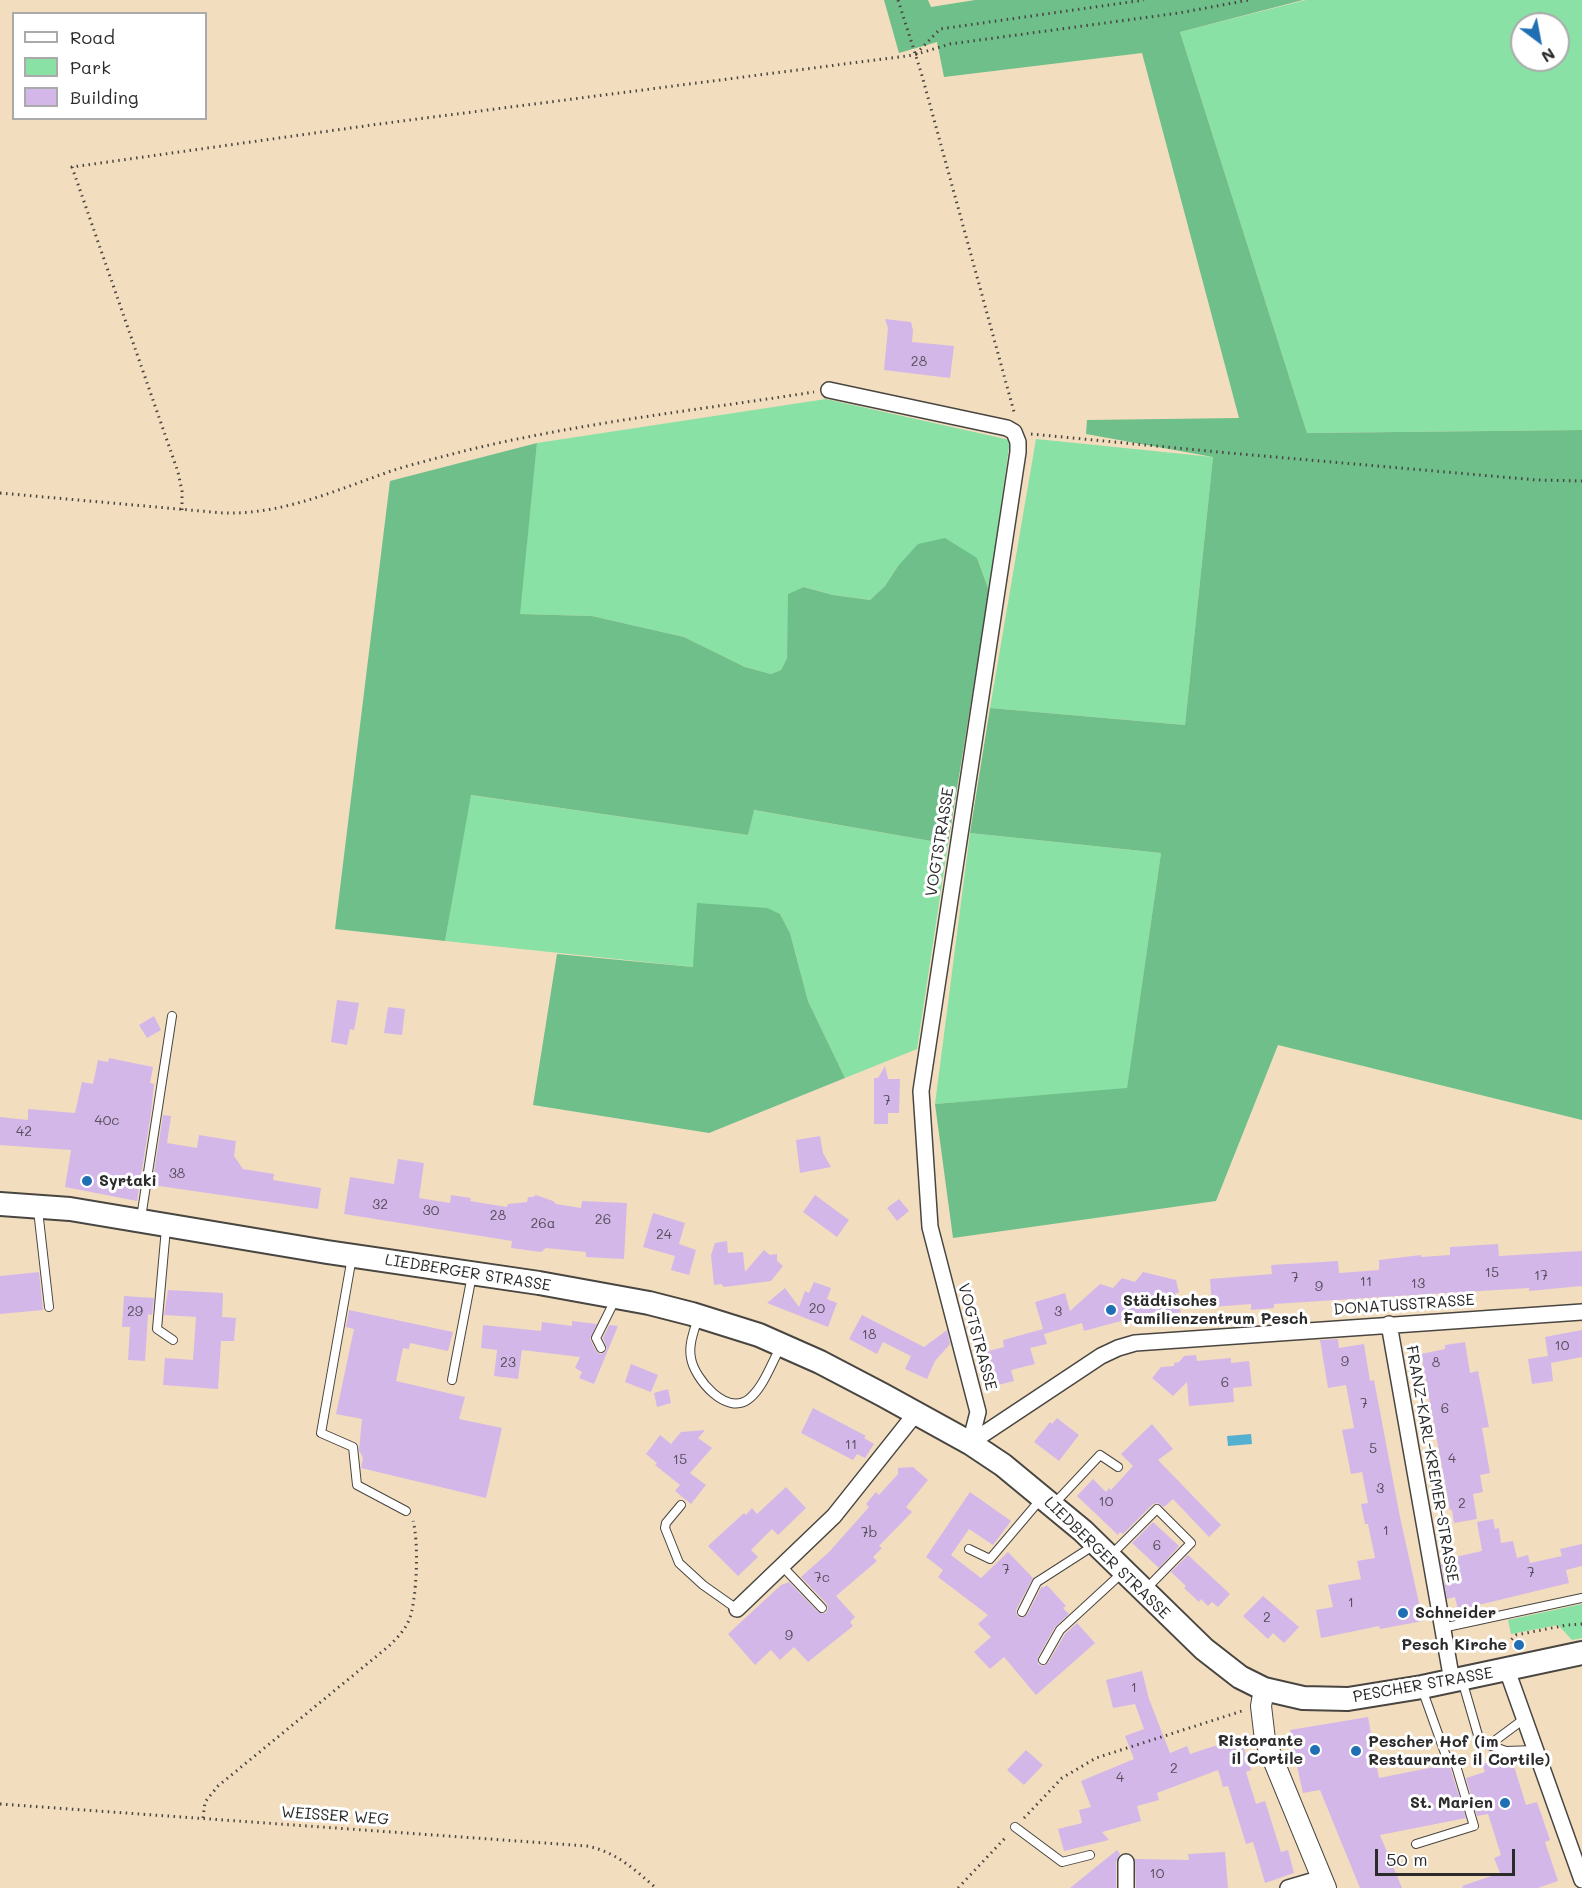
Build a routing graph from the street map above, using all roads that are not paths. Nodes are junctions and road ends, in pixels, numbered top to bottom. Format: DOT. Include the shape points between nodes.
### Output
graph roads {
  1 [pos="829,390"];
  2 [pos="172,1016"];
  3 [pos="0,1204"];
  4 [pos="38,1206"];
  5 [pos="141,1220"];
  6 [pos="166,1224"];
  7 [pos="352,1255"];
  8 [pos="472,1273"];
  9 [pos="616,1297"];
  10 [pos="49,1307"];
  11 [pos="1582,1312"];
  12 [pos="699,1316"];
  13 [pos="1389,1324"];
  14 [pos="173,1340"];
  15 [pos="781,1345"];
  16 [pos="601,1348"];
  17 [pos="452,1380"];
  18 [pos="916,1413"];
  19 [pos="970,1443"];
  20 [pos="1118,1467"];
  21 [pos="1048,1501"];
  22 [pos="681,1505"];
  23 [pos="406,1511"];
  24 [pos="969,1549"];
  25 [pos="1110,1557"];
  26 [pos="782,1566"];
  27 [pos="1144,1592"];
  28 [pos="1582,1598"];
  29 [pos="822,1608"];
  30 [pos="737,1609"];
  31 [pos="1022,1612"];
  32 [pos="1442,1628"];
  33 [pos="1582,1653"];
  34 [pos="1043,1660"];
  35 [pos="1502,1671"];
  36 [pos="1457,1680"];
  37 [pos="1422,1687"];
  38 [pos="1263,1697"];
  39 [pos="1524,1719"];
  40 [pos="1489,1745"];
  41 [pos="1535,1749"];
  42 [pos="1015,1827"];
  43 [pos="1416,1844"];
  44 [pos="1090,1856"];
  45 [pos="1126,1862"];
  46 [pos="1582,1880"];
  47 [pos="1324,1883"];
  48 [pos="1126,1888"];
  49 [pos="1288,1888"];
  1 -- 19 [label="street, VOGTSTRASSE" via="1000,427 1014,432 1018,442 921,1091 930,1227 978,1412"];
  2 -- 5 [label="lane"];
  3 -- 4 [label="main road, LIEDBERGER STRASSE"];
  4 -- 5 [label="main road, LIEDBERGER STRASSE"];
  4 -- 10 [label="lane"];
  5 -- 6 [label="main road, LIEDBERGER STRASSE"];
  6 -- 7 [label="main road, LIEDBERGER STRASSE"];
  6 -- 14 [label="lane" via="157,1329"];
  7 -- 8 [label="main road, LIEDBERGER STRASSE"];
  7 -- 23 [label="lane" via="321,1433 353,1448 357,1485"];
  8 -- 9 [label="main road, LIEDBERGER STRASSE"];
  8 -- 17 [label="lane"];
  9 -- 12 [label="main road, LIEDBERGER STRASSE"];
  9 -- 16 [label="lane" via="596,1338"];
  11 -- 13 [label="street, DONATUSSTRASSE"];
  12 -- 15 [label="main road, LIEDBERGER STRASSE"];
  12 -- 15 [label="lane" via="690,1356 708,1390 726,1401 739,1404 750,1398"];
  13 -- 19 [label="street, DONATUSSTRASSE" via="1146,1341 1124,1346 1101,1356"];
  13 -- 32 [label="street, FRANZ-KARL-KREMER-STRASSE"];
  15 -- 18 [label="main road, LIEDBERGER STRASSE"];
  18 -- 19 [label="main road, LIEDBERGER STRASSE"];
  18 -- 26 [label="street" via="844,1504"];
  19 -- 21 [label="main road, LIEDBERGER STRASSE"];
  20 -- 21 [label="lane" via="1100,1455"];
  21 -- 24 [label="lane" via="990,1559"];
  21 -- 25 [label="main road, LIEDBERGER STRASSE"];
  22 -- 30 [label="lane" via="665,1528 679,1563"];
  25 -- 27 [label="main road, LIEDBERGER STRASSE"];
  25 -- 27 [label="lane" via="1157,1509 1191,1543"];
  25 -- 31 [label="lane" via="1037,1582"];
  25 -- 34 [label="lane"];
  26 -- 29 [label="lane"];
  26 -- 30 [label="street"];
  27 -- 38 [label="main road, LIEDBERGER STRASSE" via="1213,1657"];
  28 -- 32 [label="lane"];
  32 -- 36 [label="street, FRANZ-KARL-KREMER-STRASSE"];
  33 -- 35 [label="main road, PESCHER STRASSE"];
  35 -- 36 [label="main road, PESCHER STRASSE"];
  35 -- 39 [label="street"];
  36 -- 37 [label="main road, PESCHER STRASSE"];
  36 -- 40 [label="lane" via="1480,1742"];
  37 -- 38 [label="main road, PESCHER STRASSE" via="1333,1700"];
  37 -- 43 [label="lane" via="1446,1755 1454,1759 1474,1826"];
  38 -- 47 [label="street" via="1262,1730 1269,1752"];
  39 -- 40 [label="lane"];
  39 -- 41 [label="street"];
  40 -- 41 [label="lane" via="1506,1751"];
  41 -- 46 [label="street"];
  42 -- 44 [label="lane" via="1062,1862"];
  45 -- 48 [label="street"];
  47 -- 49 [label="street"];
}
